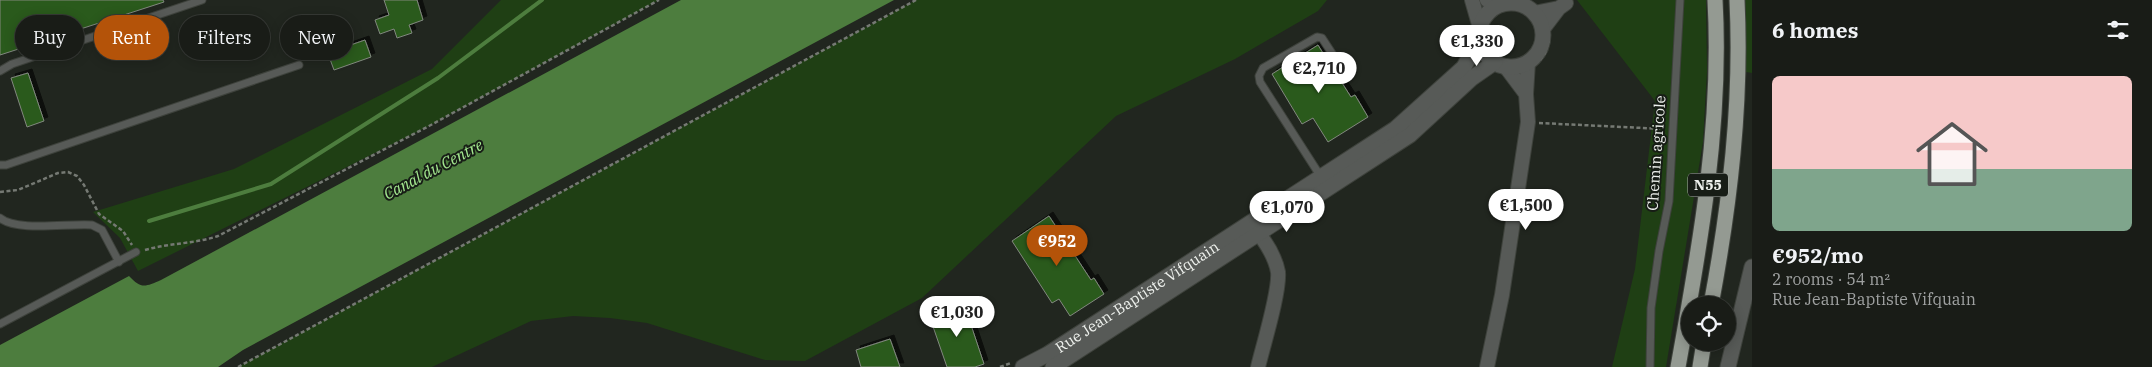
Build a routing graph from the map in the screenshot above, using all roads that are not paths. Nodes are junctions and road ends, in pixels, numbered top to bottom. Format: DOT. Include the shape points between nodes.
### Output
graph roads {
  1 [pos="202,0"];
  2 [pos="1472,0"];
  3 [pos="1680,0"];
  4 [pos="1716,0"];
  5 [pos="1737,0"];
  6 [pos="1502,2"];
  7 [pos="1534,12"];
  8 [pos="1543,29"];
  9 [pos="1480,33"];
  10 [pos="1528,62"];
  11 [pos="1500,64"];
  12 [pos="299,65"];
  13 [pos="1333,67"];
  14 [pos="0,72"];
  15 [pos="1526,94"];
  16 [pos="0,164"];
  17 [pos="1321,177"];
  18 [pos="0,218"];
  19 [pos="1254,228"];
  20 [pos="136,252"];
  21 [pos="119,262"];
  22 [pos="1752,267"];
  23 [pos="1712,296"];
  24 [pos="0,324"];
  25 [pos="1703,351"];
  26 [pos="1023,367"];
  27 [pos="1053,367"];
  28 [pos="1258,367"];
  29 [pos="1487,367"];
  30 [pos="1650,367"];
  31 [pos="1678,367"];
  32 [pos="1700,367"];
  33 [pos="1728,367"];
  1 -- 14 [label="lane" via="12,64"];
  2 -- 9 [label="street"];
  3 -- 30 [label="lane, Chemin agricole" via="1669,201 1651,308"];
  4 -- 31 [label="highway, N55" via="1712,157"];
  5 -- 23 [label="highway, N55" via="1738,84 1734,156"];
  6 -- 7 [label="street, Rue Jean-Baptiste Vifquain" via="1527,7"];
  6 -- 9 [label="street, Rue Jean-Baptiste Vifquain" via="1484,18"];
  7 -- 8 [label="street"];
  7 -- 8 [label="street" via="1563,6"];
  8 -- 10 [label="street" via="1540,48"];
  9 -- 11 [label="street" via="1482,48"];
  9 -- 17 [label="street, Rue Jean-Baptiste Vifquain" via="1464,67 1409,117"];
  10 -- 11 [label="street, Rue Jean-Baptiste Vifquain" via="1516,66"];
  10 -- 15 [label="street"];
  11 -- 15 [label="street"];
  11 -- 19 [label="street, Rue Jean-Baptiste Vifquain" via="1472,78 1410,135"];
  12 -- 16 [label="lane"];
  13 -- 17 [label="lane" via="1337,61 1322,38 1317,36 1263,68 1259,76"];
  15 -- 29 [label="street" via="1528,122 1502,295"];
  17 -- 19 [label="street, Rue Jean-Baptiste Vifquain"];
  18 -- 21 [label="lane" via="22,226 92,225 102,230"];
  19 -- 26 [label="street, Rue Jean-Baptiste Vifquain"];
  19 -- 27 [label="street, Rue Jean-Baptiste Vifquain"];
  19 -- 28 [label="street" via="1273,257 1278,273"];
  20 -- 21 [label="lane"];
  21 -- 24 [label="lane"];
  22 -- 33 [label="street"];
  25 -- 32 [label="highway"];
}
